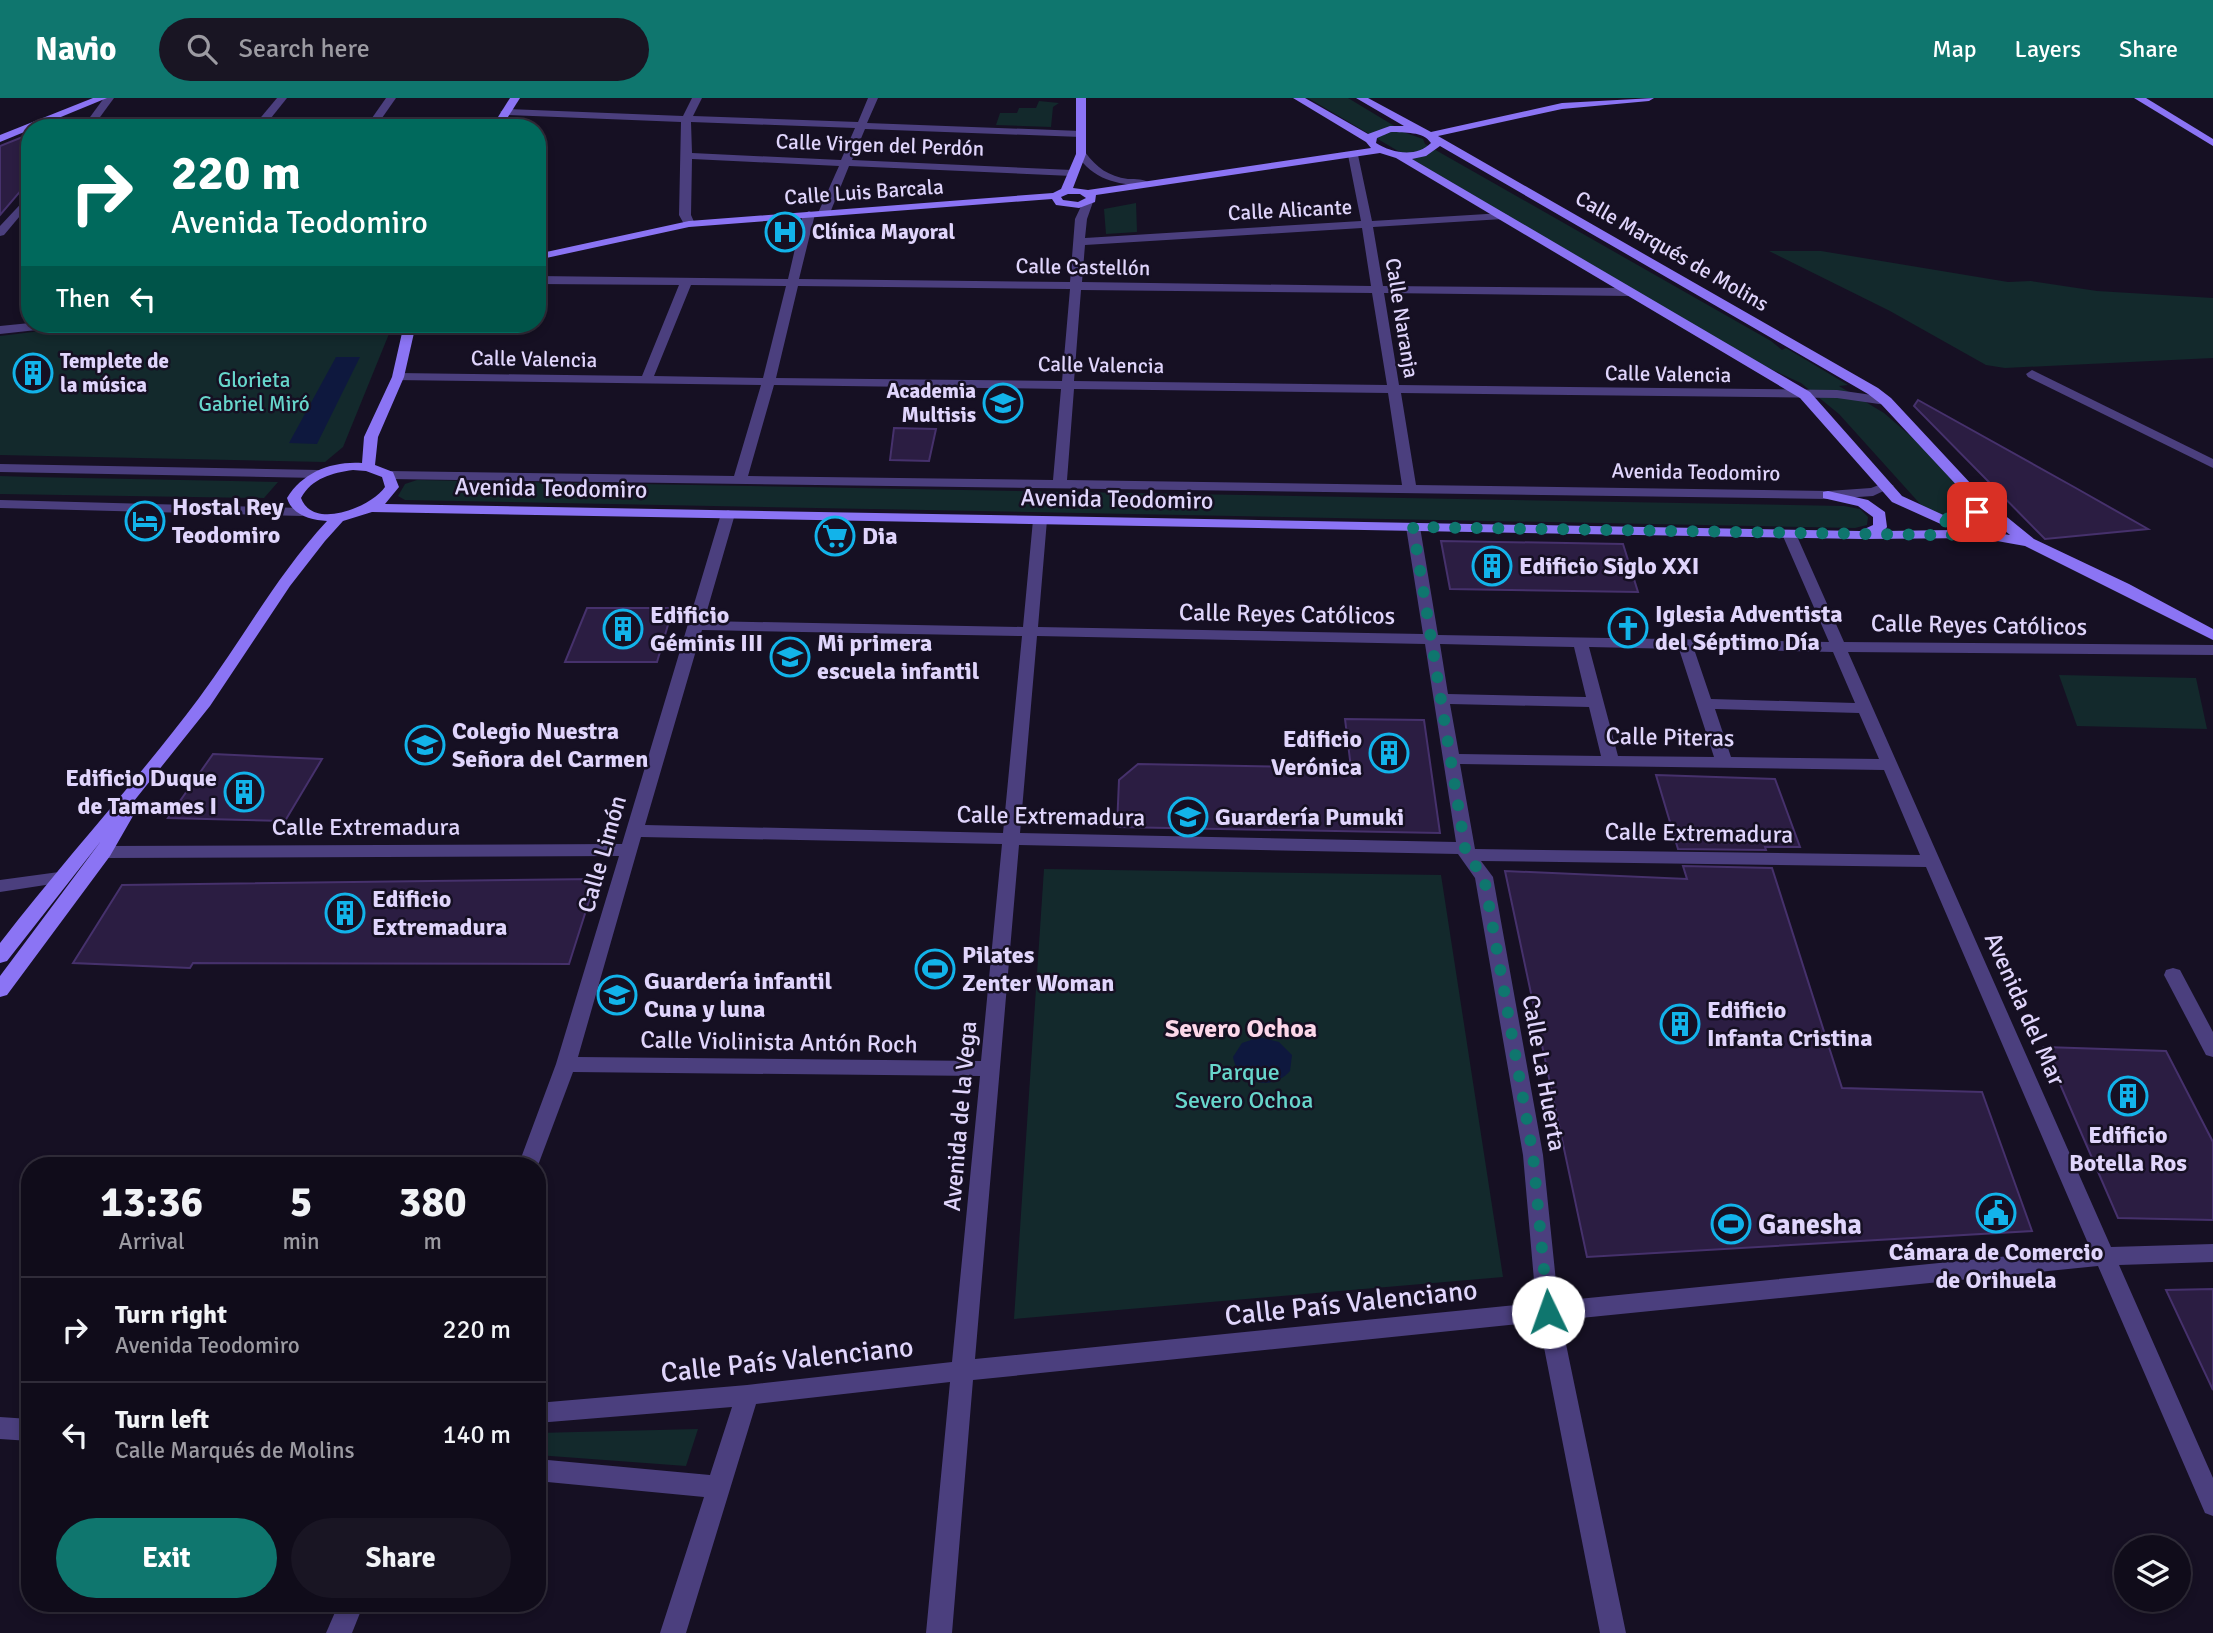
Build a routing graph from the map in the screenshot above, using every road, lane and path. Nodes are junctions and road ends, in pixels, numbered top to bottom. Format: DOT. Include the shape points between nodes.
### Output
graph roads {
  1 [pos="102,98"];
  2 [pos="109,98"];
  3 [pos="282,98"];
  4 [pos="391,98"];
  5 [pos="516,98"];
  6 [pos="697,98"];
  7 [pos="873,98"];
  8 [pos="1081,98"];
  9 [pos="1298,98"];
  10 [pos="1361,98"];
  11 [pos="1648,98"];
  12 [pos="2139,98"];
  13 [pos="2160,98"];
  14 [pos="505,112"];
  15 [pos="50,119"];
  16 [pos="94,119"];
  17 [pos="264,119"];
  18 [pos="376,119"];
  19 [pos="501,119"];
  20 [pos="685,119"];
  21 [pos="860,126"];
  22 [pos="1417,130"];
  23 [pos="21,131"];
  24 [pos="1081,134"];
  25 [pos="2200,134"];
  26 [pos="1433,137"];
  27 [pos="0,139"];
  28 [pos="2213,143"];
  29 [pos="1374,145"];
  30 [pos="1081,154"];
  31 [pos="1353,155"];
  32 [pos="1399,155"];
  33 [pos="687,156"];
  34 [pos="844,164"];
  35 [pos="1075,170"];
  36 [pos="1145,183"];
  37 [pos="1087,196"];
  38 [pos="1063,199"];
  39 [pos="21,208"];
  40 [pos="824,213"];
  41 [pos="809,214"];
  42 [pos="1503,216"];
  43 [pos="1081,219"];
  44 [pos="689,224"];
  45 [pos="1367,225"];
  46 [pos="0,233"];
  47 [pos="1079,242"];
  48 [pos="546,255"];
  49 [pos="546,280"];
  50 [pos="686,282"];
  51 [pos="794,283"];
  52 [pos="1076,285"];
  53 [pos="1378,290"];
  54 [pos="1629,292"];
  55 [pos="21,328"];
  56 [pos="0,330"];
  57 [pos="408,333"];
  58 [pos="2032,374"];
  59 [pos="398,377"];
  60 [pos="647,379"];
  61 [pos="769,380"];
  62 [pos="1068,383"];
  63 [pos="1394,390"];
  64 [pos="1805,395"];
  65 [pos="1886,401"];
  66 [pos="371,437"];
  67 [pos="2213,464"];
  68 [pos="368,467"];
  69 [pos="0,468"];
  70 [pos="338,468"];
  71 [pos="318,474"];
  72 [pos="388,475"];
  73 [pos="740,479"];
  74 [pos="1060,484"];
  75 [pos="1886,486"];
  76 [pos="1410,489"];
  77 [pos="1828,495"];
  78 [pos="1981,503"];
  79 [pos="0,504"];
  80 [pos="372,508"];
  81 [pos="307,514"];
  82 [pos="728,514"];
  83 [pos="339,517"];
  84 [pos="1936,518"];
  85 [pos="1040,520"];
  86 [pos="1413,527"];
  87 [pos="1789,534"];
  88 [pos="1980,534"];
  89 [pos="1862,535"];
  90 [pos="2029,542"];
  91 [pos="310,546"];
  92 [pos="695,625"];
  93 [pos="1029,632"];
  94 [pos="2213,635"];
  95 [pos="1431,639"];
  96 [pos="1580,642"];
  97 [pos="1685,644"];
  98 [pos="1838,647"];
  99 [pos="2213,650"];
  100 [pos="1441,699"];
  101 [pos="1595,702"];
  102 [pos="1705,704"];
  103 [pos="1864,708"];
  104 [pos="1451,758"];
  105 [pos="1611,761"];
  106 [pos="1724,762"];
  107 [pos="1889,765"];
  108 [pos="142,783"];
  109 [pos="635,831"];
  110 [pos="1011,840"];
  111 [pos="629,850"];
  112 [pos="1466,851"];
  113 [pos="104,852"];
  114 [pos="1931,861"];
  115 [pos="59,878"];
  116 [pos="0,886"];
  117 [pos="0,956"];
  118 [pos="2173,975"];
  119 [pos="0,990"];
  120 [pos="2213,1050"];
  121 [pos="566,1064"];
  122 [pos="990,1069"];
  123 [pos="531,1157"];
  124 [pos="2213,1253"];
  125 [pos="2104,1256"];
  126 [pos="1548,1312"];
  127 [pos="963,1370"];
  128 [pos="747,1395"];
  129 [pos="546,1412"];
  130 [pos="0,1428"];
  131 [pos="21,1429"];
  132 [pos="546,1471"];
  133 [pos="719,1487"];
  134 [pos="2213,1505"];
  135 [pos="348,1612"];
  136 [pos="339,1633"];
  137 [pos="673,1633"];
  138 [pos="939,1633"];
  139 [pos="1613,1633"];
  1 -- 15 [label="street"];
  2 -- 16 [label="street"];
  3 -- 17 [label="street"];
  4 -- 18 [label="street"];
  5 -- 14 [label="street"];
  6 -- 20 [label="street"];
  7 -- 21 [label="street"];
  8 -- 24 [label="street"];
  9 -- 29 [label="street"];
  10 -- 22 [label="street"];
  11 -- 26 [label="street" via="1562,106"];
  12 -- 25 [label="street"];
  13 -- 25 [label="street"];
  14 -- 19 [label="street"];
  14 -- 20 [label="street"];
  20 -- 21 [label="street"];
  20 -- 33 [label="street"];
  21 -- 24 [label="street"];
  21 -- 34 [label="street"];
  22 -- 26 [label="street, Calle Marqués de Molins"];
  22 -- 29 [label="street" via="1376,133"];
  23 -- 27 [label="street"];
  24 -- 30 [label="street"];
  25 -- 28 [label="street"];
  26 -- 32 [label="street" via="1434,148 1429,151"];
  26 -- 65 [label="street, Calle Marqués de Molins"];
  29 -- 31 [label="street"];
  29 -- 32 [label="street"];
  30 -- 35 [label="street"];
  30 -- 36 [label="street" via="1104,177"];
  31 -- 36 [label="street"];
  31 -- 45 [label="street, Calle Naranja"];
  32 -- 42 [label="street"];
  33 -- 34 [label="street, Calle Virgen del Perdón"];
  33 -- 44 [label="street" via="685,215"];
  34 -- 35 [label="street, Calle Virgen del Perdón"];
  34 -- 40 [label="street"];
  35 -- 37 [label="street"];
  35 -- 38 [label="street"];
  36 -- 37 [label="street"];
  37 -- 38 [label="street, Calle Luis Barcala"];
  37 -- 43 [label="street"];
  38 -- 40 [label="street, Calle Luis Barcala"];
  38 -- 43 [label="street"];
  39 -- 46 [label="street"];
  40 -- 41 [label="street, Calle Luis Barcala"];
  41 -- 44 [label="street, Calle Luis Barcala"];
  41 -- 51 [label="street"];
  42 -- 45 [label="street, Calle Alicante"];
  42 -- 54 [label="street"];
  43 -- 47 [label="street"];
  44 -- 48 [label="street, Calle Luis Barcala"];
  45 -- 47 [label="street, Calle Alicante"];
  45 -- 53 [label="street, Calle Naranja"];
  47 -- 52 [label="street"];
  49 -- 50 [label="street, Calle Castellón"];
  50 -- 51 [label="street, Calle Castellón"];
  50 -- 60 [label="street"];
  51 -- 52 [label="street, Calle Castellón"];
  51 -- 61 [label="street"];
  52 -- 53 [label="street, Calle Castellón"];
  52 -- 62 [label="street"];
  53 -- 54 [label="street, Calle Castellón"];
  53 -- 63 [label="street, Calle Naranja"];
  54 -- 64 [label="street"];
  55 -- 56 [label="street"];
  57 -- 59 [label="street"];
  58 -- 67 [label="street"];
  59 -- 60 [label="street, Calle Valencia"];
  59 -- 66 [label="street"];
  60 -- 61 [label="street, Calle Valencia"];
  61 -- 62 [label="street, Calle Valencia"];
  61 -- 73 [label="street"];
  62 -- 63 [label="street, Calle Valencia"];
  62 -- 74 [label="street"];
  63 -- 64 [label="street, Calle Valencia"];
  63 -- 76 [label="street, Calle Naranja"];
  64 -- 65 [label="street"];
  64 -- 75 [label="street"];
  65 -- 78 [label="street, Calle Marqués de Molins"];
  66 -- 68 [label="street"];
  66 -- 70 [label="street"];
  68 -- 70 [label="street"];
  68 -- 72 [label="street"];
  69 -- 71 [label="street"];
  70 -- 71 [label="street"];
  71 -- 81 [label="street" via="306,481 294,498"];
  72 -- 73 [label="street, Avenida Teodomiro"];
  72 -- 80 [label="street" via="392,487"];
  73 -- 74 [label="street, Avenida Teodomiro"];
  74 -- 76 [label="street, Avenida Teodomiro"];
  75 -- 77 [label="street, Avenida Teodomiro" via="1873,492"];
  75 -- 84 [label="street" via="1905,505"];
  76 -- 77 [label="street, Avenida Teodomiro"];
  77 -- 89 [label="street, Avenida Teodomiro" via="1863,503 1880,527"];
  78 -- 84 [label="street" via="1977,512 1965,519"];
  78 -- 90 [label="street, Calle Marqués de Molins"];
  79 -- 81 [label="street"];
  80 -- 82 [label="street, Avenida Teodomiro"];
  80 -- 83 [label="street, Avenida Teodomiro"];
  81 -- 83 [label="street"];
  81 -- 91 [label="street"];
  82 -- 85 [label="street, Avenida Teodomiro"];
  82 -- 92 [label="street, Calle Limón"];
  83 -- 91 [label="street"];
  84 -- 88 [label="street"];
  85 -- 86 [label="street, Avenida Teodomiro"];
  85 -- 93 [label="street, Avenida de la Vega"];
  86 -- 87 [label="street, Avenida Teodomiro"];
  86 -- 95 [label="street, Calle La Huerta"];
  87 -- 89 [label="street, Avenida Teodomiro"];
  87 -- 98 [label="street, Avenida del Mar"];
  88 -- 89 [label="street, Avenida Teodomiro"];
  88 -- 90 [label="street, Avenida Teodomiro"];
  90 -- 94 [label="street"];
  91 -- 108 [label="street" via="206,699"];
  92 -- 93 [label="street, Calle Reyes Católicos"];
  92 -- 109 [label="street, Calle Limón"];
  93 -- 95 [label="street, Calle Reyes Católicos"];
  93 -- 110 [label="street, Avenida de la Vega"];
  95 -- 96 [label="street, Calle Reyes Católicos"];
  95 -- 100 [label="street, Calle La Huerta"];
  96 -- 97 [label="street, Calle Reyes Católicos"];
  96 -- 101 [label="street"];
  97 -- 98 [label="street, Calle Reyes Católicos"];
  97 -- 102 [label="street"];
  98 -- 99 [label="street, Calle Reyes Católicos"];
  98 -- 103 [label="street, Avenida del Mar"];
  100 -- 101 [label="street"];
  100 -- 104 [label="street, Calle La Huerta"];
  101 -- 105 [label="street"];
  102 -- 103 [label="street"];
  102 -- 106 [label="street"];
  103 -- 107 [label="street, Avenida del Mar"];
  104 -- 105 [label="street, Calle Piteras"];
  104 -- 112 [label="street, Calle La Huerta"];
  105 -- 106 [label="street, Calle Piteras"];
  106 -- 107 [label="street, Calle Piteras"];
  107 -- 114 [label="street, Avenida del Mar"];
  108 -- 113 [label="street"];
  108 -- 115 [label="street"];
  109 -- 110 [label="street, Calle Extremadura"];
  109 -- 111 [label="street, Calle Limón"];
  110 -- 112 [label="street, Calle Extremadura"];
  110 -- 122 [label="street, Avenida de la Vega"];
  111 -- 113 [label="street, Calle Extremadura"];
  111 -- 121 [label="street, Calle Limón"];
  112 -- 114 [label="street, Calle Extremadura"];
  112 -- 126 [label="street, Calle La Huerta" via="1484,877 1533,1155"];
  113 -- 119 [label="street"];
  114 -- 125 [label="street, Avenida del Mar"];
  115 -- 116 [label="street"];
  115 -- 117 [label="street"];
  118 -- 120 [label="street"];
  121 -- 122 [label="street, Calle Violinista Antón Roch"];
  121 -- 123 [label="street, Calle Limón"];
  122 -- 127 [label="street, Avenida de la Vega"];
  124 -- 125 [label="street, Calle País Valenciano"];
  125 -- 126 [label="street, Calle País Valenciano"];
  125 -- 134 [label="street, Avenida del Mar"];
  126 -- 127 [label="street, Calle País Valenciano"];
  126 -- 139 [label="street, Calle La Huerta"];
  127 -- 128 [label="street, Calle País Valenciano"];
  127 -- 138 [label="street, Avenida de la Vega"];
  128 -- 129 [label="street, Calle País Valenciano"];
  128 -- 133 [label="street"];
  130 -- 131 [label="street"];
  132 -- 133 [label="street"];
  133 -- 137 [label="street"];
  135 -- 136 [label="street"];
}
